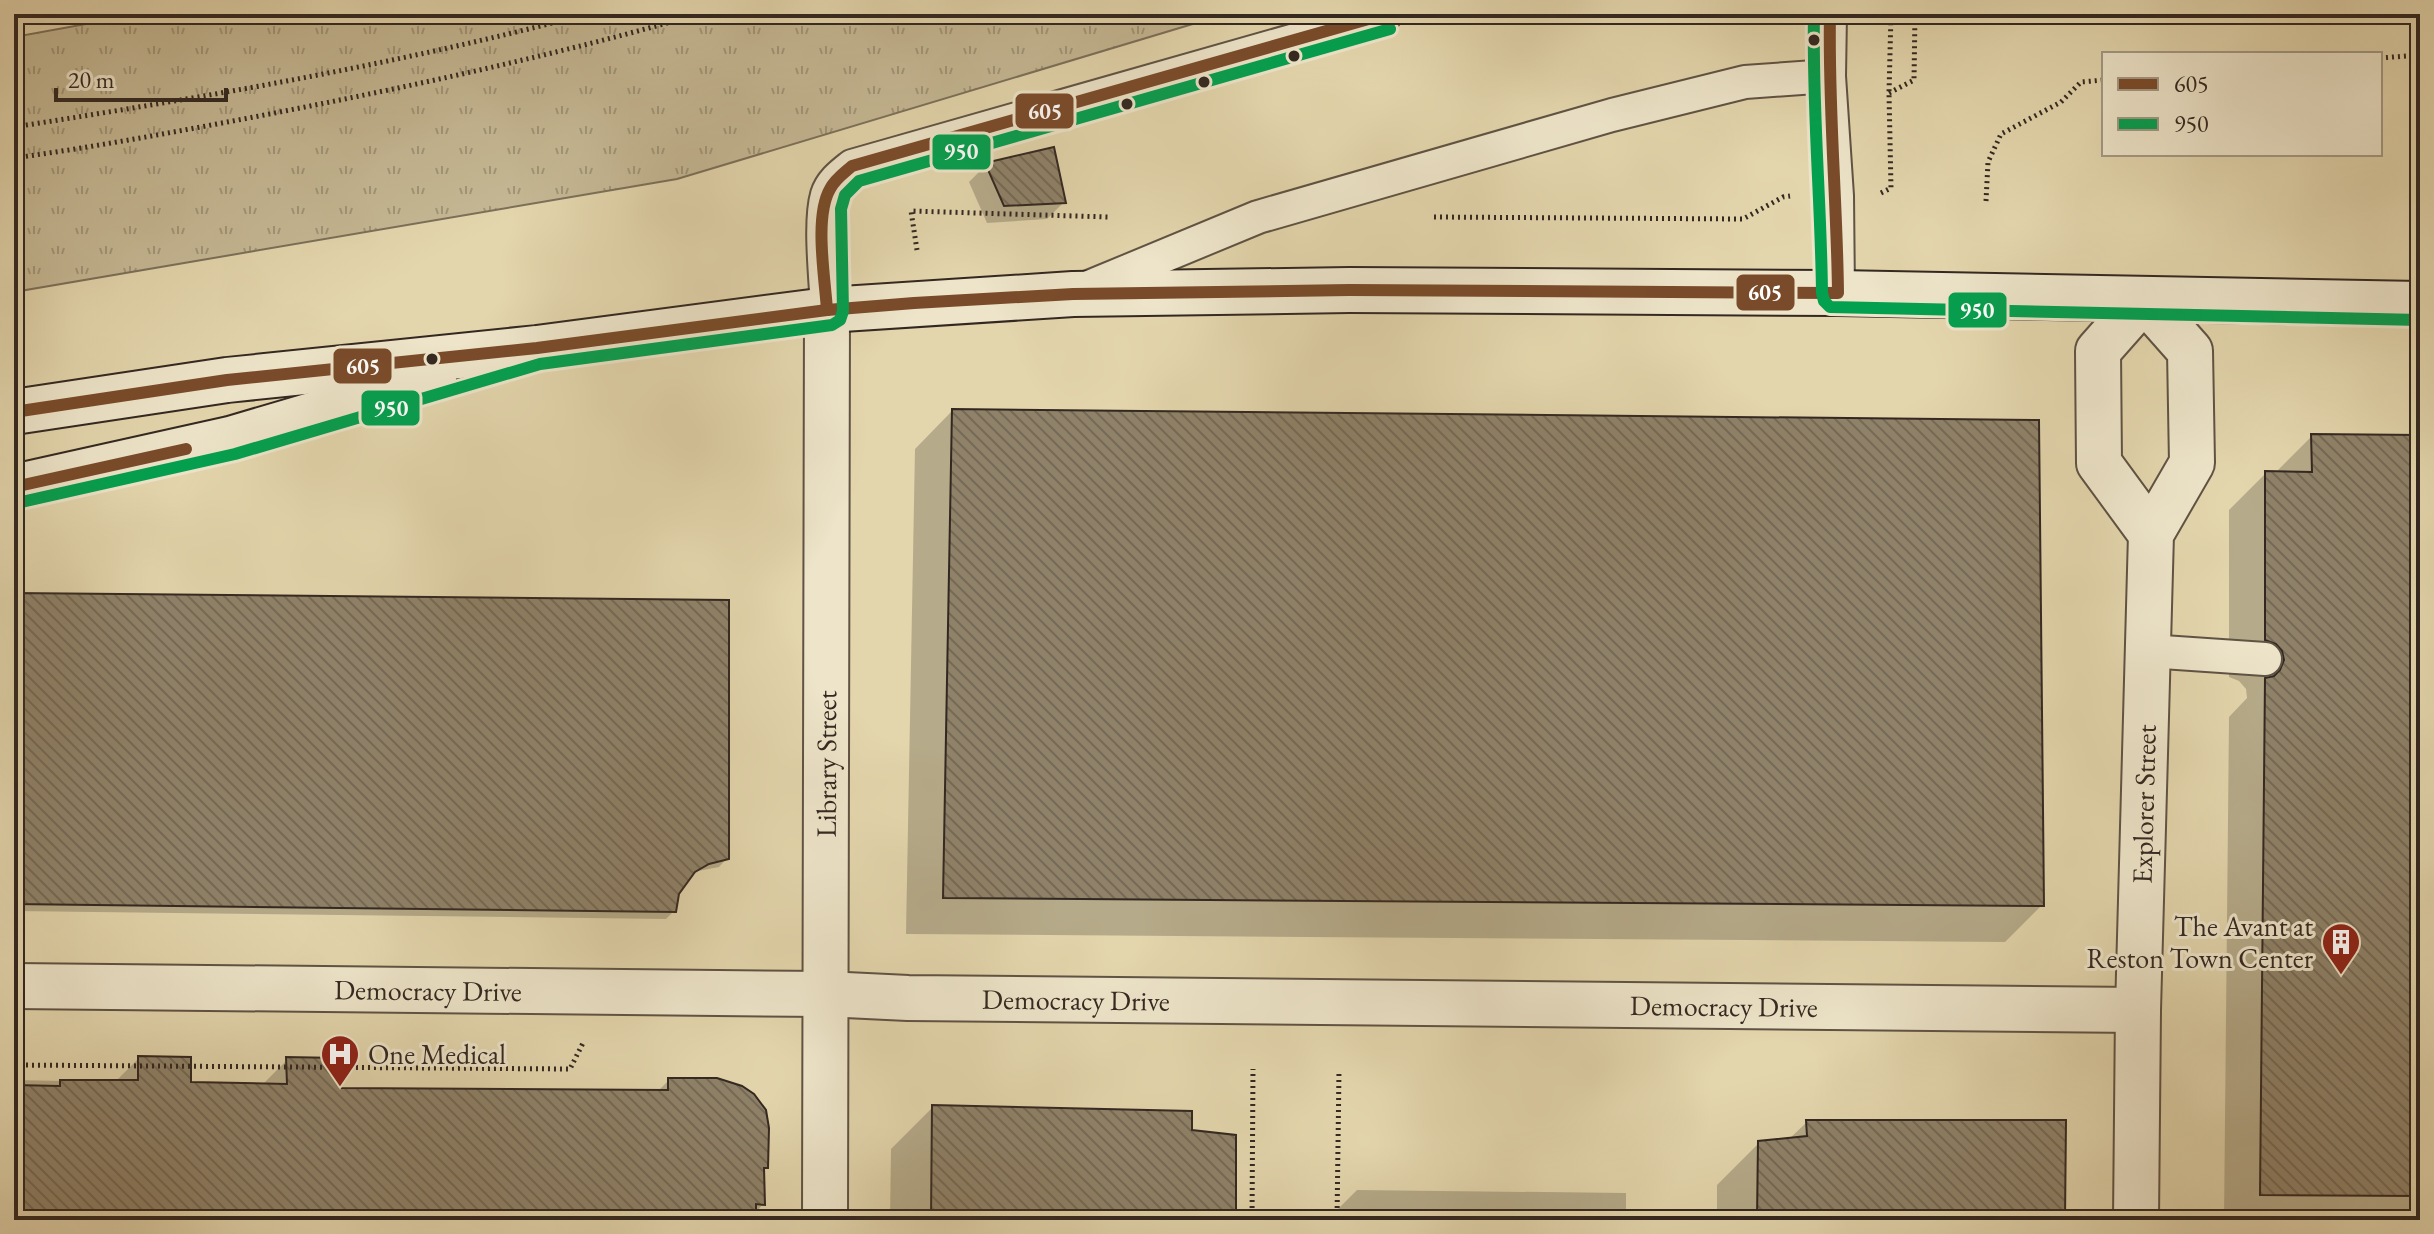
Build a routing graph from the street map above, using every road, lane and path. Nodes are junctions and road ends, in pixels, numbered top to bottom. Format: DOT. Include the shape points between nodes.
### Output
graph roads {
  1 [pos="587,14"];
  2 [pos="699,14"];
  3 [pos="1386,14"];
  4 [pos="1830,14"];
  5 [pos="1891,14"];
  6 [pos="1915,14"];
  7 [pos="2420,55"];
  8 [pos="2382,58"];
  9 [pos="1829,76"];
  10 [pos="2102,80"];
  11 [pos="1889,93"];
  12 [pos="14,127"];
  13 [pos="14,158"];
  14 [pos="1880,193"];
  15 [pos="1799,195"];
  16 [pos="1986,201"];
  17 [pos="1108,217"];
  18 [pos="1433,217"];
  19 [pos="917,250"];
  20 [pos="1838,293"];
  21 [pos="1073,294"];
  22 [pos="2144,299"];
  23 [pos="2420,304"];
  24 [pos="827,310"];
  25 [pos="537,348"];
  26 [pos="14,412"];
  27 [pos="14,487"];
  28 [pos="2151,534"];
  29 [pos="2148,651"];
  30 [pos="2265,659"];
  31 [pos="14,986"];
  32 [pos="825,994"];
  33 [pos="2138,1010"];
  34 [pos="585,1040"];
  35 [pos="14,1065"];
  36 [pos="1253,1069"];
  37 [pos="1339,1070"];
  38 [pos="825,1220"];
  39 [pos="1252,1220"];
  40 [pos="1337,1220"];
  41 [pos="2136,1220"];
  1 -- 12 [label="path" via="486,41 250,89"];
  2 -- 13 [label="path" via="387,92"];
  3 -- 24 [label="lane" via="852,166 827,194"];
  4 -- 9 [label="lane"];
  5 -- 11 [label="path"];
  6 -- 11 [label="path" via="1914,80"];
  7 -- 8 [label="path"];
  9 -- 20 [label="lane"];
  9 -- 21 [label="lane" via="1745,82 1258,217"];
  10 -- 16 [label="path" via="2081,82 2061,102 2001,134 1988,162"];
  11 -- 14 [label="path" via="1891,188"];
  15 -- 18 [label="path" via="1783,197 1743,219"];
  17 -- 19 [label="path" via="911,211"];
  20 -- 21 [label="street"];
  20 -- 22 [label="street"];
  21 -- 24 [label="street"];
  22 -- 23 [label="street"];
  22 -- 28 [label="street, Explorer Street" via="2190,351 2192,463"];
  22 -- 28 [label="street" via="2098,351 2099,463"];
  24 -- 25 [label="street"];
  24 -- 32 [label="street, Library Street"];
  25 -- 26 [label="street" via="227,380"];
  25 -- 27 [label="street" via="230,439"];
  28 -- 29 [label="street, Explorer Street"];
  29 -- 30 [label="lane"];
  29 -- 33 [label="street, Explorer Street"];
  31 -- 32 [label="street, Democracy Drive"];
  32 -- 33 [label="street, Democracy Drive"];
  32 -- 38 [label="street, Library Street"];
  33 -- 41 [label="street, Explorer Street"];
  34 -- 35 [label="path" via="570,1069"];
  36 -- 39 [label="path"];
  37 -- 40 [label="path"];
}
